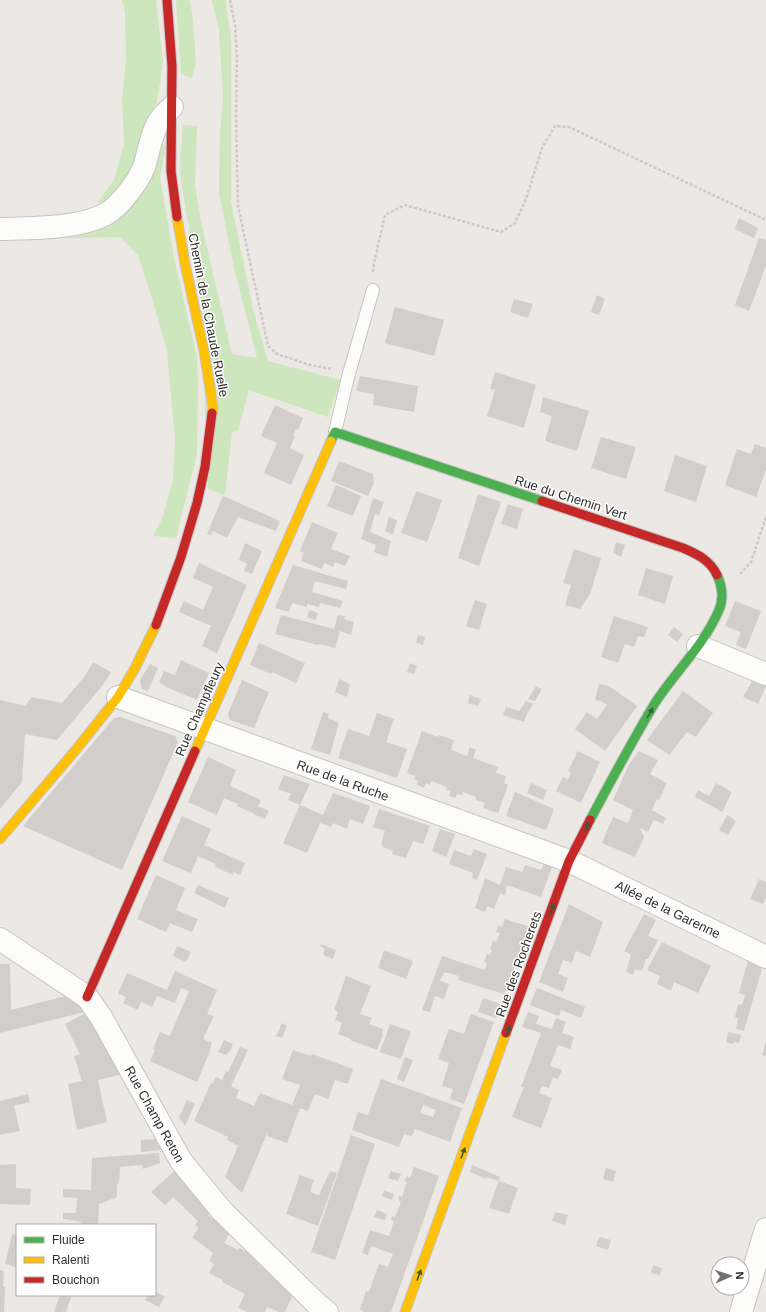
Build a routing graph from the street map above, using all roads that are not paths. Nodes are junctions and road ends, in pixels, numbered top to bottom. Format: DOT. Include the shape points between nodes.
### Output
graph roads {
  1 [pos="167,0"];
  2 [pos="172,107"];
  3 [pos="0,229"];
  4 [pos="373,290"];
  5 [pos="335,432"];
  6 [pos="698,646"];
  7 [pos="766,674"];
  8 [pos="118,698"];
  9 [pos="204,729"];
  10 [pos="0,839"];
  11 [pos="569,861"];
  12 [pos="0,939"];
  13 [pos="766,957"];
  14 [pos="87,997"];
  15 [pos="766,1229"];
  16 [pos="327,1312"];
  17 [pos="405,1312"];
  18 [pos="741,1312"];
  1 -- 2 [label="street, Chemin de la Chaude Ruelle"];
  2 -- 3 [label="street" via="158,122 151,137 143,168 133,188 107,214 62,226"];
  2 -- 8 [label="street, Chemin de la Chaude Ruelle" via="171,171 176,209 213,407 205,467 181,557 160,616"];
  4 -- 5 [label="lane" via="350,368"];
  5 -- 6 [label="street, Rue du Chemin Vert" via="697,554 713,568 718,577 722,598 720,609"];
  5 -- 9 [label="street, Rue Champfleury"];
  6 -- 7 [label="street"];
  11 -- 6 [label="street, Rue des Rocherets, one-way" via="652,709"];
  8 -- 9 [label="street, Rue de la Ruche"];
  8 -- 10 [label="street, Chemin de la Chaude Ruelle"];
  9 -- 11 [label="street, Rue de la Ruche"];
  9 -- 14 [label="street, Rue Champfleury"];
  11 -- 13 [label="street, Allée de la Garenne"];
  17 -- 11 [label="street, Rue des Rocherets, one-way"];
  12 -- 14 [label="street, Rue Champ Reton"];
  14 -- 16 [label="street, Rue Champ Reton" via="101,1017 181,1161 222,1211"];
  15 -- 18 [label="street"];
}
